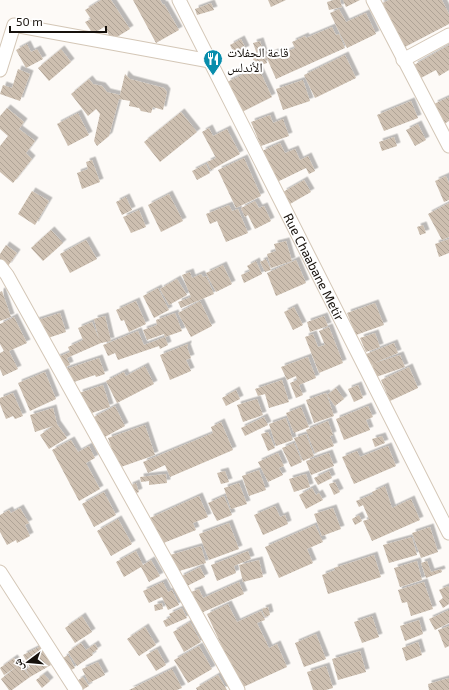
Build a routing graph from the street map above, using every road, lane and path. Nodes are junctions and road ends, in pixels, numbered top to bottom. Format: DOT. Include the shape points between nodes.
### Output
graph roads {
  1 [pos="179,0"];
  2 [pos="378,1"];
  3 [pos="449,35"];
  4 [pos="403,60"];
  5 [pos="210,61"];
  6 [pos="0,70"];
  7 [pos="449,146"];
  8 [pos="0,266"];
  9 [pos="449,533"];
  10 [pos="0,572"];
  11 [pos="76,690"];
  12 [pos="238,690"];
  1 -- 5 [label="street, Rue Chaabane Metir"];
  2 -- 4 [label="street"];
  3 -- 4 [label="street"];
  4 -- 7 [label="street"];
  5 -- 6 [label="street" via="14,25"];
  5 -- 9 [label="street, Rue Chaabane Metir"];
  8 -- 12 [label="street"];
  10 -- 11 [label="street"];
}
